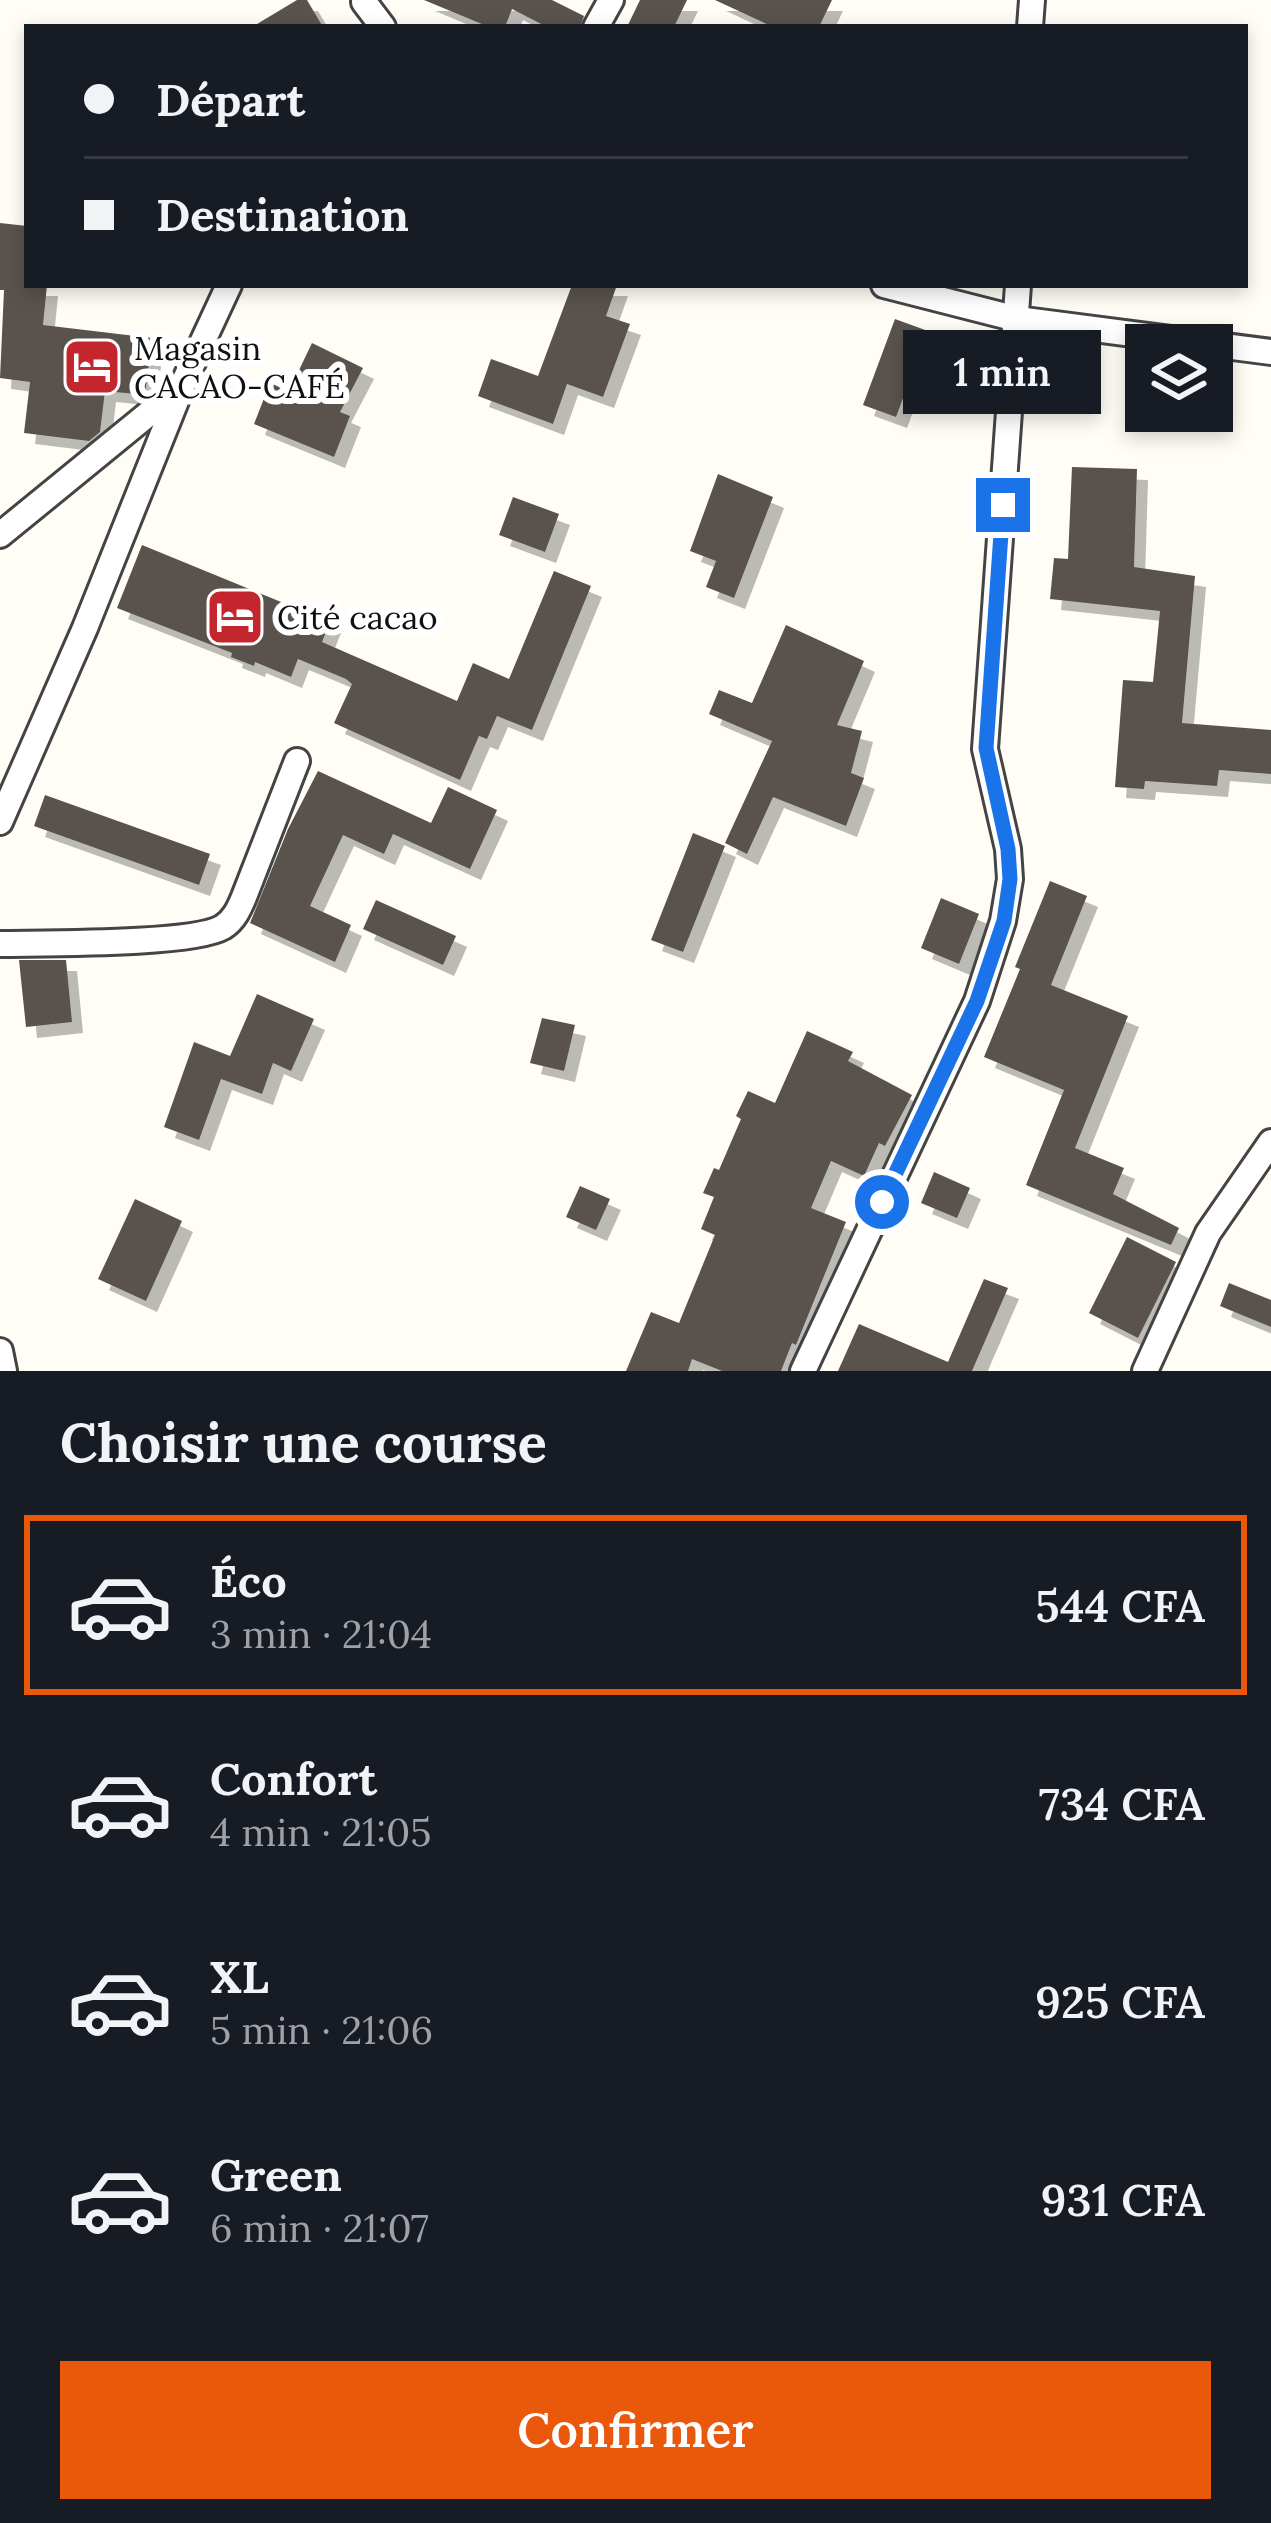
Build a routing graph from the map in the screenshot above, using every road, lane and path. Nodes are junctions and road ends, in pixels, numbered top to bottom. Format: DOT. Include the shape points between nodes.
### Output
graph roads {
  1 [pos="228,288"];
  2 [pos="896,288"];
  3 [pos="1018,288"];
  4 [pos="1017,319"];
  5 [pos="1271,352"];
  6 [pos="182,386"];
  7 [pos="0,535"];
  8 [pos="297,761"];
  9 [pos="0,821"];
  10 [pos="0,944"];
  11 [pos="1271,1142"];
  12 [pos="0,1351"];
  13 [pos="4,1371"];
  14 [pos="803,1371"];
  15 [pos="1144,1371"];
  1 -- 6 [label="street"];
  2 -- 4 [label="street"];
  3 -- 4 [label="street"];
  4 -- 5 [label="street"];
  4 -- 14 [label="street" via="986,748 1008,849 1004,921 977,1001"];
  6 -- 7 [label="street"];
  6 -- 9 [label="street"];
  8 -- 10 [label="street" via="236,916 222,928"];
  11 -- 15 [label="street" via="1208,1233"];
  12 -- 13 [label="street"];
}
